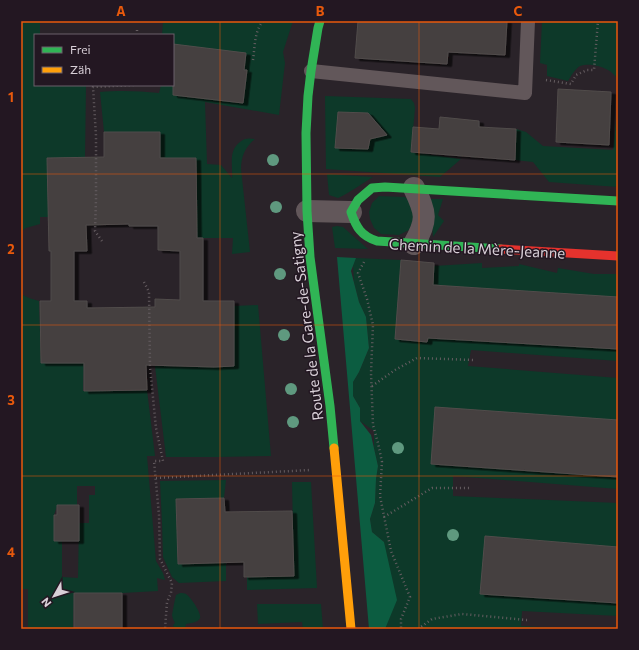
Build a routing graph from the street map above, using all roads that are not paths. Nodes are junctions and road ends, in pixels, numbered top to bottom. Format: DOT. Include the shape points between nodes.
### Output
graph roads {
  1 [pos="320,21"];
  2 [pos="528,21"];
  3 [pos="311,71"];
  4 [pos="414,188"];
  5 [pos="618,201"];
  6 [pos="307,211"];
  7 [pos="351,212"];
  8 [pos="414,244"];
  9 [pos="618,256"];
  10 [pos="351,629"];
  1 -- 3 [label="street, Route de la Gare-de-Satigny"];
  2 -- 3 [label="lane" via="525,92"];
  3 -- 6 [label="street, Route de la Gare-de-Satigny" via="306,133"];
  4 -- 5 [label="street"];
  4 -- 7 [label="street" via="372,188 358,200"];
  4 -- 8 [label="street" via="424,211 424,221"];
  6 -- 7 [label="street"];
  6 -- 10 [label="street, Route de la Gare-de-Satigny" via="310,257 330,406"];
  7 -- 8 [label="street, Chemin de la Mère-Jeanne" via="354,221 367,237 377,242"];
  8 -- 9 [label="street, Chemin de la Mère-Jeanne"];
}
